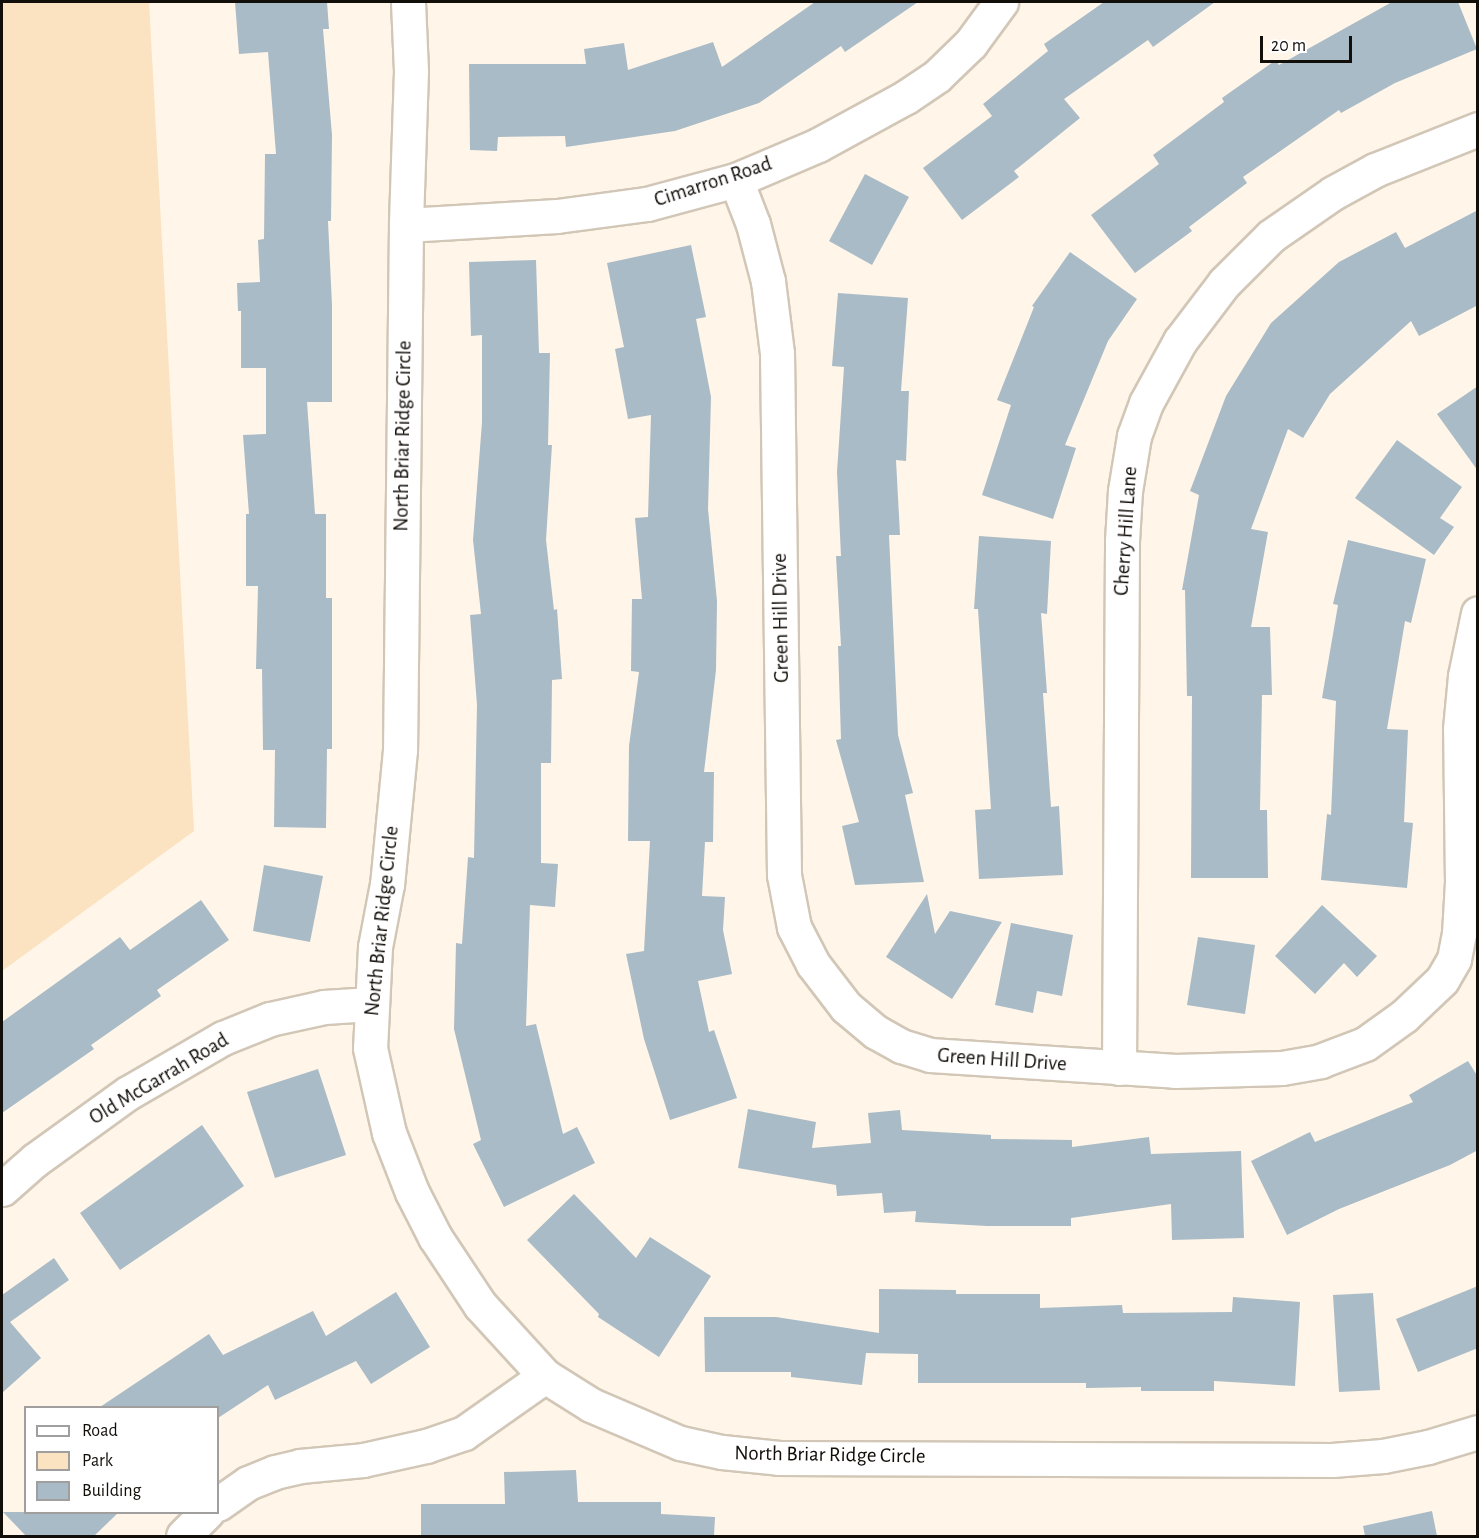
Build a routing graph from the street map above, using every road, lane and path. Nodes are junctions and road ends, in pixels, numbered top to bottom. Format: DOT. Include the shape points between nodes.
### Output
graph roads {
  1 [pos="408,2"];
  2 [pos="1001,2"];
  3 [pos="1478,129"];
  4 [pos="736,180"];
  5 [pos="406,225"];
  6 [pos="1478,613"];
  7 [pos="371,1004"];
  8 [pos="1119,1068"];
  9 [pos="2,1189"];
  10 [pos="545,1376"];
  11 [pos="1478,1432"];
  12 [pos="219,1503"];
  13 [pos="205,1514"];
  14 [pos="183,1536"];
  1 -- 5 [label="street, North Briar Ridge Circle" via="411,71"];
  2 -- 4 [label="street, Cimarron Road" via="971,43 937,76 906,97 818,146"];
  3 -- 8 [label="street, Cherry Hill Lane" via="1375,170 1325,198 1271,236 1224,283 1180,341 1146,403 1134,436 1122,541"];
  4 -- 5 [label="street, Cimarron Road" via="646,204 568,215"];
  4 -- 8 [label="street, Green Hill Drive" via="768,281 777,353 784,875 794,927 830,988 876,1032 901,1046 930,1055 966,1059"];
  5 -- 7 [label="street, North Briar Ridge Circle" via="400,750"];
  6 -- 8 [label="street, Green Hill Drive" via="1465,676 1460,729 1459,934 1454,958 1442,980 1404,1016 1365,1044 1320,1061 1270,1068"];
  7 -- 9 [label="street, Old McGarrah Road" via="270,1019 223,1038 128,1093 35,1160"];
  7 -- 10 [label="street, North Briar Ridge Circle" via="370,1048 377,1091 388,1133 412,1192 435,1237 480,1305"];
  10 -- 11 [label="street, North Briar Ridge Circle" via="591,1406 680,1443 779,1458 1332,1460 1383,1456"];
  10 -- 12 [label="street" via="464,1433 363,1460 274,1472"];
  13 -- 14 [label="street"];
}
